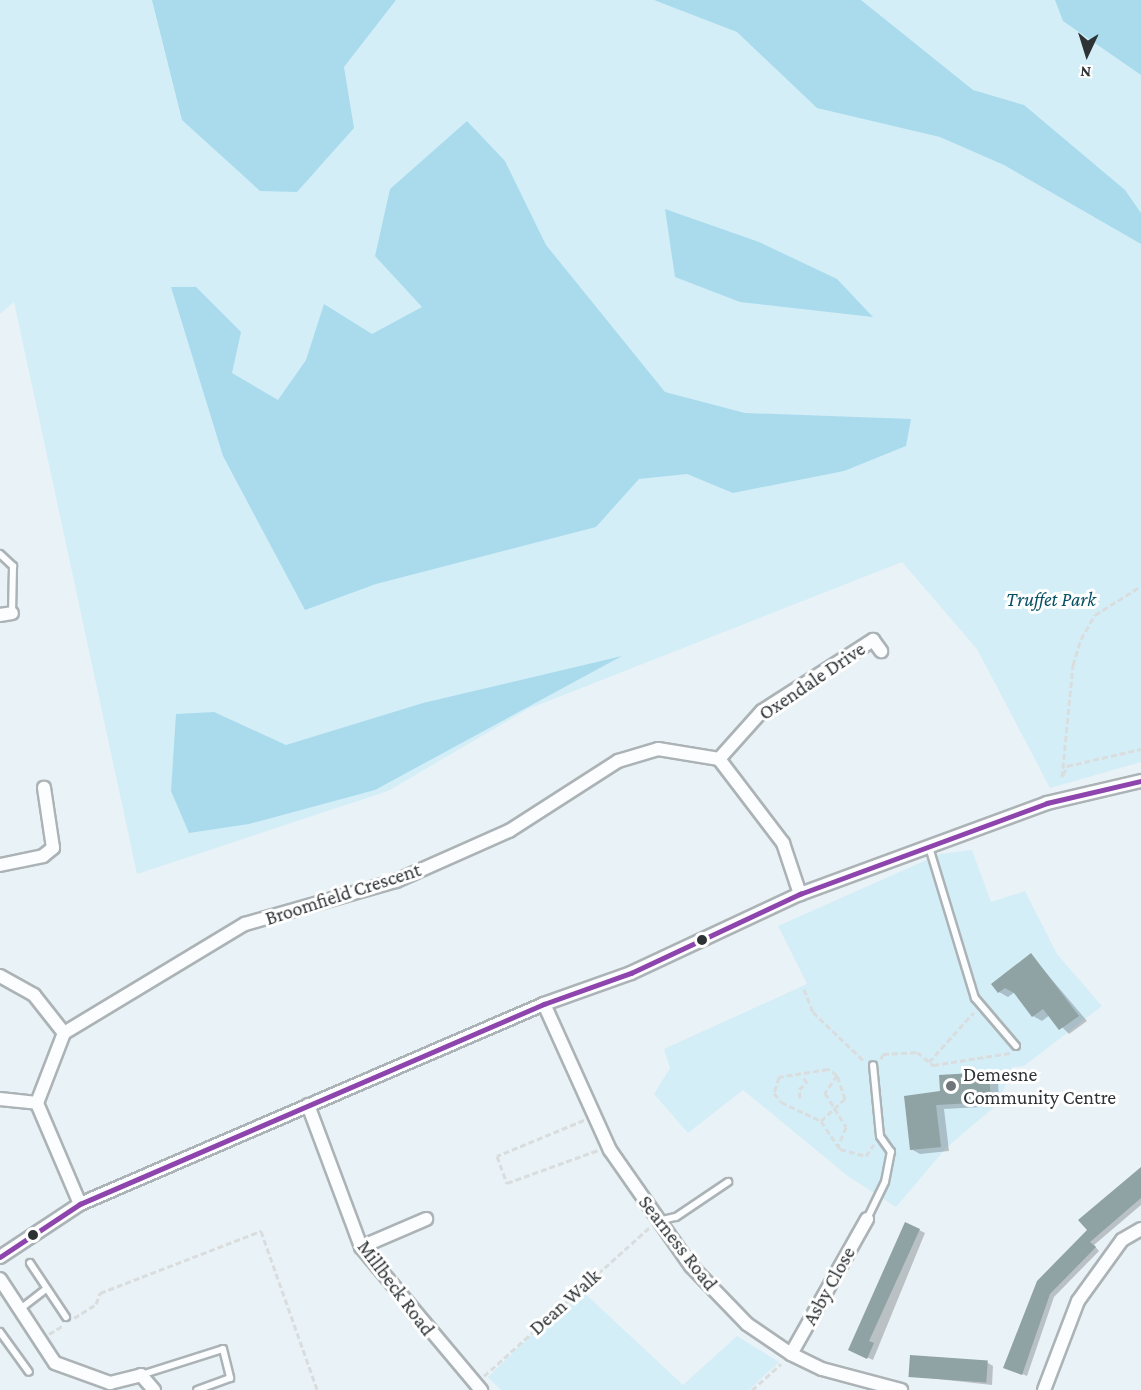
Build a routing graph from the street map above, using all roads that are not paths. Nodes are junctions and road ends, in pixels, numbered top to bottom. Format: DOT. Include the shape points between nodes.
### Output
graph roads {
  1 [pos="0,554"];
  2 [pos="6,614"];
  3 [pos="881,651"];
  4 [pos="719,759"];
  5 [pos="1141,782"];
  6 [pos="44,788"];
  7 [pos="928,843"];
  8 [pos="0,865"];
  9 [pos="800,894"];
  10 [pos="0,976"];
  11 [pos="544,1004"];
  12 [pos="64,1033"];
  13 [pos="1016,1046"];
  14 [pos="873,1065"];
  15 [pos="0,1099"];
  16 [pos="37,1103"];
  17 [pos="308,1106"];
  18 [pos="728,1182"];
  19 [pos="80,1204"];
  20 [pos="426,1219"];
  21 [pos="867,1219"];
  22 [pos="658,1221"];
  23 [pos="1141,1229"];
  24 [pos="361,1247"];
  25 [pos="0,1257"];
  26 [pos="30,1263"];
  27 [pos="0,1280"];
  28 [pos="46,1289"];
  29 [pos="19,1310"];
  30 [pos="66,1317"];
  31 [pos="0,1332"];
  32 [pos="791,1353"];
  33 [pos="29,1372"];
  34 [pos="141,1375"];
  35 [pos="112,1386"];
  36 [pos="478,1387"];
  37 [pos="154,1390"];
  38 [pos="197,1390"];
  39 [pos="892,1390"];
  40 [pos="1044,1390"];
  1 -- 2 [label="lane" via="13,566"];
  3 -- 4 [label="street, Oxendale Drive" via="873,640 762,711"];
  4 -- 9 [label="street" via="783,843"];
  4 -- 12 [label="street, Broomfield Crescent" via="658,749 618,761 509,831 396,881 245,924"];
  5 -- 7 [label="street" via="1047,803"];
  6 -- 8 [label="street" via="52,848 43,856"];
  7 -- 9 [label="street"];
  7 -- 13 [label="lane" via="981,1005"];
  9 -- 11 [label="street" via="631,973"];
  10 -- 12 [label="street" via="34,995"];
  11 -- 17 [label="street"];
  11 -- 22 [label="street, Searness Road" via="608,1147"];
  12 -- 16 [label="street"];
  14 -- 21 [label="lane" via="880,1136 887,1140 891,1160"];
  15 -- 16 [label="street"];
  16 -- 19 [label="street"];
  17 -- 19 [label="street"];
  17 -- 24 [label="street, Millbeck Road"];
  18 -- 22 [label="lane" via="676,1217"];
  19 -- 25 [label="street"];
  20 -- 24 [label="street"];
  21 -- 32 [label="street, Asby Close"];
  22 -- 32 [label="street, Searness Road" via="691,1266 747,1324"];
  23 -- 40 [label="street" via="1122,1240 1078,1301"];
  24 -- 36 [label="street, Millbeck Road"];
  26 -- 28 [label="lane"];
  27 -- 29 [label="street"];
  28 -- 29 [label="lane"];
  28 -- 30 [label="lane"];
  29 -- 35 [label="street" via="55,1363"];
  31 -- 33 [label="lane"];
  32 -- 39 [label="street, Searness Road" via="822,1370"];
  34 -- 35 [label="street"];
  34 -- 37 [label="street"];
  34 -- 38 [label="lane" via="224,1348 230,1378"];
}
